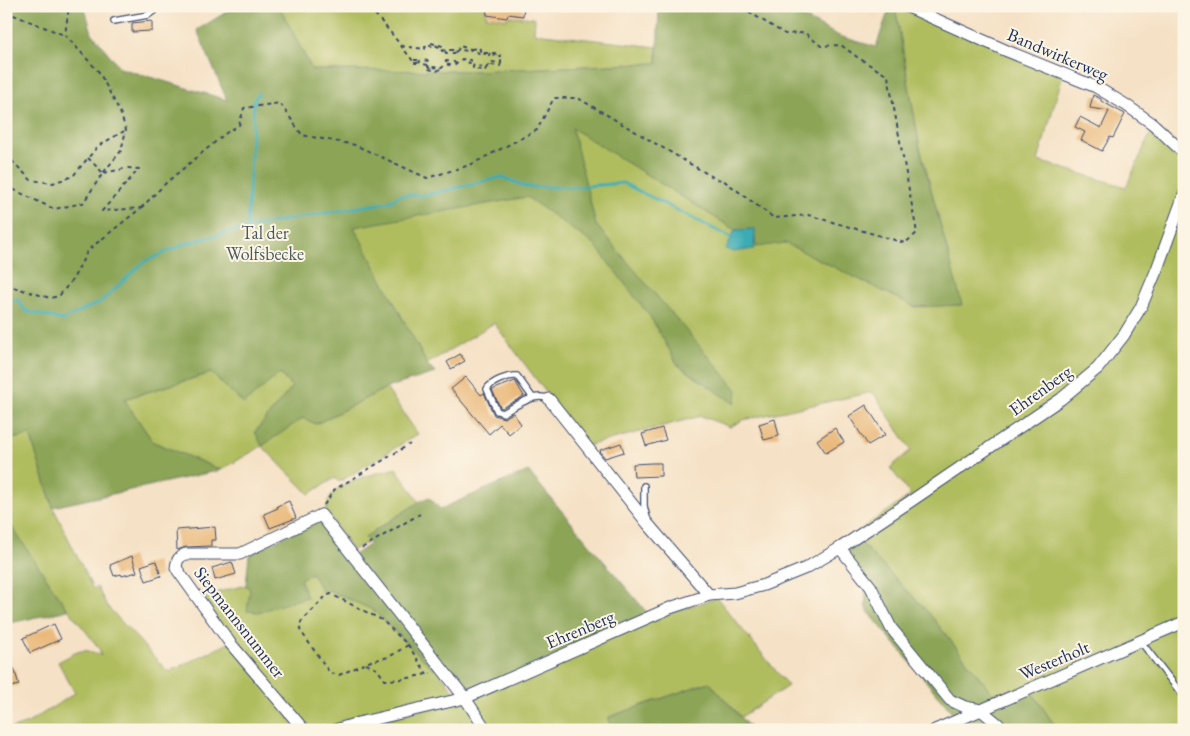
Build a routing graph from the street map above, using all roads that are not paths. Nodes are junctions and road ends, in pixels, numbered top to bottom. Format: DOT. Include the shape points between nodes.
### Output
graph roads {
  1 [pos="154,6"];
  2 [pos="906,6"];
  3 [pos="114,21"];
  4 [pos="1184,153"];
  5 [pos="1184,195"];
  6 [pos="533,398"];
  7 [pos="548,399"];
  8 [pos="644,486"];
  9 [pos="648,524"];
  10 [pos="840,548"];
  11 [pos="709,595"];
  12 [pos="1184,622"];
  13 [pos="1141,642"];
  14 [pos="1184,697"];
  15 [pos="465,698"];
  16 [pos="981,710"];
  17 [pos="304,730"];
  18 [pos="334,730"];
  19 [pos="486,730"];
  20 [pos="935,730"];
  21 [pos="1002,730"];
  1 -- 3 [label="lane" via="155,10 148,15"];
  2 -- 4 [label="street, Bandwirkerweg" via="1096,87 1153,124"];
  5 -- 10 [label="street, Ehrenberg" via="1141,307 1098,368 1061,399"];
  6 -- 6 [label="lane" via="500,413 487,389 510,376 517,376"];
  6 -- 7 [label="lane" via="544,396"];
  7 -- 9 [label="street"];
  8 -- 9 [label="lane"];
  9 -- 11 [label="street"];
  10 -- 11 [label="street, Ehrenberg" via="806,568 764,585 734,593"];
  10 -- 16 [label="street" via="871,587 891,628 950,700"];
  11 -- 15 [label="street, Ehrenberg" via="670,608"];
  12 -- 13 [label="street, Westerholt"];
  13 -- 14 [label="lane"];
  13 -- 16 [label="street, Westerholt"];
  15 -- 17 [label="street, Siepmannsnummer" via="321,515 240,554 186,554 180,557 176,568 230,643"];
  15 -- 18 [label="street, Ehrenberg"];
  15 -- 19 [label="street"];
  16 -- 20 [label="street"];
  16 -- 21 [label="street"];
}
